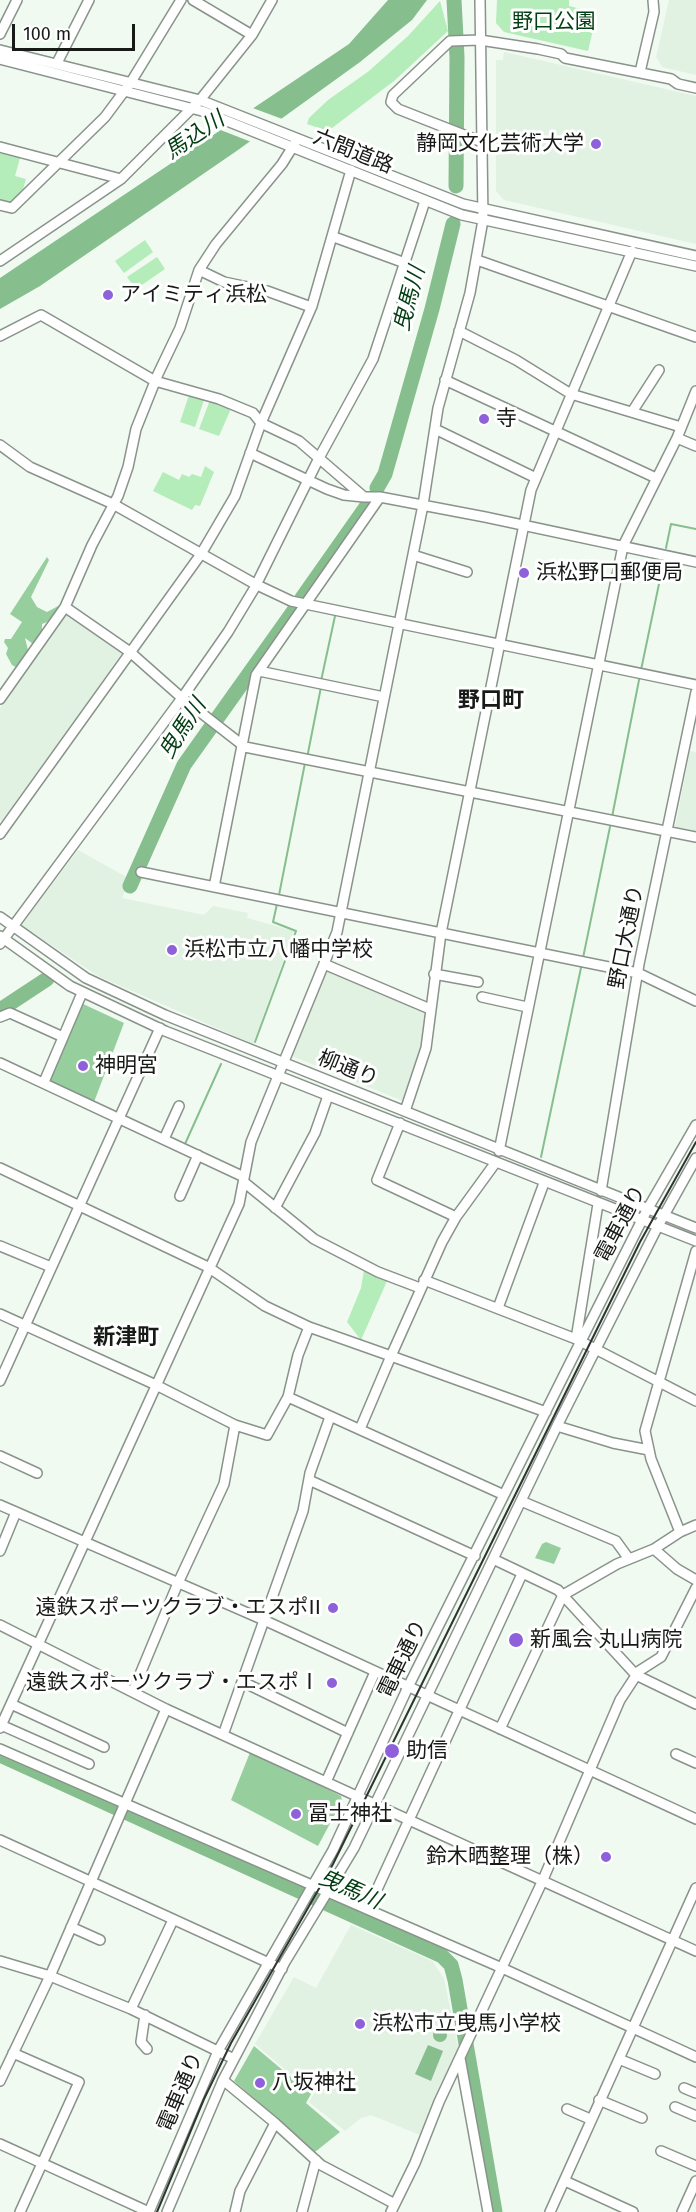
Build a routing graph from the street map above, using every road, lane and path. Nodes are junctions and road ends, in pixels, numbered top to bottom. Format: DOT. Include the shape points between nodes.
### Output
graph roads {
  1 [pos="16,0"];
  2 [pos="89,0"];
  3 [pos="181,0"];
  4 [pos="193,0"];
  5 [pos="272,0"];
  6 [pos="480,0"];
  7 [pos="653,0"];
  8 [pos="0,34"];
  9 [pos="252,35"];
  10 [pos="480,40"];
  11 [pos="0,50"];
  12 [pos="0,59"];
  13 [pos="57,63"];
  14 [pos="640,72"];
  15 [pos="128,86"];
  16 [pos="696,88"];
  17 [pos="200,105"];
  18 [pos="295,142"];
  19 [pos="482,142"];
  20 [pos="0,147"];
  21 [pos="57,162"];
  22 [pos="351,170"];
  23 [pos="121,179"];
  24 [pos="425,201"];
  25 [pos="0,205"];
  26 [pos="482,208"];
  27 [pos="483,220"];
  28 [pos="334,237"];
  29 [pos="632,251"];
  30 [pos="696,256"];
  31 [pos="477,260"];
  32 [pos="0,261"];
  33 [pos="405,263"];
  34 [pos="696,266"];
  35 [pos="200,270"];
  36 [pos="608,307"];
  37 [pos="311,308"];
  38 [pos="459,331"];
  39 [pos="0,336"];
  40 [pos="696,337"];
  41 [pos="659,370"];
  42 [pos="445,380"];
  43 [pos="155,381"];
  44 [pos="696,391"];
  45 [pos="571,394"];
  46 [pos="632,412"];
  47 [pos="261,423"];
  48 [pos="681,427"];
  49 [pos="435,429"];
  50 [pos="556,433"];
  51 [pos="676,438"];
  52 [pos="0,445"];
  53 [pos="696,446"];
  54 [pos="250,453"];
  55 [pos="319,458"];
  56 [pos="536,478"];
  57 [pos="656,478"];
  58 [pos="308,480"];
  59 [pos="364,497"];
  60 [pos="380,497"];
  61 [pos="112,504"];
  62 [pos="423,505"];
  63 [pos="523,526"];
  64 [pos="622,546"];
  65 [pos="201,554"];
  66 [pos="413,555"];
  67 [pos="696,562"];
  68 [pos="467,572"];
  69 [pos="255,584"];
  70 [pos="305,605"];
  71 [pos="65,607"];
  72 [pos="399,625"];
  73 [pos="499,645"];
  74 [pos="130,652"];
  75 [pos="598,666"];
  76 [pos="259,671"];
  77 [pos="696,686"];
  78 [pos="696,692"];
  79 [pos="384,697"];
  80 [pos="182,698"];
  81 [pos="0,699"];
  82 [pos="243,744"];
  83 [pos="369,772"];
  84 [pos="468,793"];
  85 [pos="568,812"];
  86 [pos="2,827"];
  87 [pos="667,832"];
  88 [pos="696,837"];
  89 [pos="141,872"];
  90 [pos="214,887"];
  91 [pos="341,912"];
  92 [pos="0,917"];
  93 [pos="13,927"];
  94 [pos="441,933"];
  95 [pos="1,940"];
  96 [pos="539,953"];
  97 [pos="324,964"];
  98 [pos="638,972"];
  99 [pos="434,974"];
  100 [pos="478,982"];
  101 [pos="82,993"];
  102 [pos="483,997"];
  103 [pos="696,1001"];
  104 [pos="527,1007"];
  105 [pos="430,1009"];
  106 [pos="0,1017"];
  107 [pos="160,1029"];
  108 [pos="63,1037"];
  109 [pos="282,1062"];
  110 [pos="0,1063"];
  111 [pos="277,1076"];
  112 [pos="44,1082"];
  113 [pos="328,1096"];
  114 [pos="179,1106"];
  115 [pos="405,1111"];
  116 [pos="119,1117"];
  117 [pos="400,1123"];
  118 [pos="696,1125"];
  119 [pos="164,1139"];
  120 [pos="499,1151"];
  121 [pos="198,1155"];
  122 [pos="696,1158"];
  123 [pos="496,1162"];
  124 [pos="0,1168"];
  125 [pos="244,1180"];
  126 [pos="544,1182"];
  127 [pos="601,1191"];
  128 [pos="180,1196"];
  129 [pos="80,1204"];
  130 [pos="598,1204"];
  131 [pos="275,1208"];
  132 [pos="647,1210"];
  133 [pos="663,1216"];
  134 [pos="456,1217"];
  135 [pos="642,1220"];
  136 [pos="658,1226"];
  137 [pos="696,1228"];
  138 [pos="696,1241"];
  139 [pos="0,1246"];
  140 [pos="696,1251"];
  141 [pos="51,1267"];
  142 [pos="208,1267"];
  143 [pos="422,1284"];
  144 [pos="498,1308"];
  145 [pos="0,1314"];
  146 [pos="25,1325"];
  147 [pos="309,1327"];
  148 [pos="578,1341"];
  149 [pos="596,1351"];
  150 [pos="390,1356"];
  151 [pos="0,1381"];
  152 [pos="659,1383"];
  153 [pos="156,1385"];
  154 [pos="288,1397"];
  155 [pos="696,1401"];
  156 [pos="546,1412"];
  157 [pos="330,1417"];
  158 [pos="235,1425"];
  159 [pos="557,1426"];
  160 [pos="360,1430"];
  161 [pos="649,1450"];
  162 [pos="0,1456"];
  163 [pos="37,1473"];
  164 [pos="309,1480"];
  165 [pos="504,1495"];
  166 [pos="521,1501"];
  167 [pos="0,1504"];
  168 [pos="16,1512"];
  169 [pos="696,1525"];
  170 [pos="680,1532"];
  171 [pos="85,1543"];
  172 [pos="654,1549"];
  173 [pos="0,1551"];
  174 [pos="475,1556"];
  175 [pos="493,1558"];
  176 [pos="629,1559"];
  177 [pos="522,1574"];
  178 [pos="696,1580"];
  179 [pos="178,1583"];
  180 [pos="696,1588"];
  181 [pos="563,1595"];
  182 [pos="266,1621"];
  183 [pos="0,1625"];
  184 [pos="39,1646"];
  185 [pos="375,1672"];
  186 [pos="636,1675"];
  187 [pos="243,1682"];
  188 [pos="408,1687"];
  189 [pos="133,1691"];
  190 [pos="426,1696"];
  191 [pos="11,1704"];
  192 [pos="696,1704"];
  193 [pos="166,1709"];
  194 [pos="459,1711"];
  195 [pos="1,1727"];
  196 [pos="500,1729"];
  197 [pos="348,1733"];
  198 [pos="223,1735"];
  199 [pos="104,1747"];
  200 [pos="0,1749"];
  201 [pos="676,1754"];
  202 [pos="696,1763"];
  203 [pos="89,1764"];
  204 [pos="590,1769"];
  205 [pos="326,1782"];
  206 [pos="357,1796"];
  207 [pos="123,1804"];
  208 [pos="375,1805"];
  209 [pos="696,1819"];
  210 [pos="409,1821"];
  211 [pos="0,1840"];
  212 [pos="90,1882"];
  213 [pos="542,1882"];
  214 [pos="312,1887"];
  215 [pos="696,1888"];
  216 [pos="328,1894"];
  217 [pos="368,1909"];
  218 [pos="172,1920"];
  219 [pos="71,1927"];
  220 [pos="100,1940"];
  221 [pos="672,1940"];
  222 [pos="696,1951"];
  223 [pos="266,1960"];
  224 [pos="0,1961"];
  225 [pos="502,1968"];
  226 [pos="282,1969"];
  227 [pos="50,1976"];
  228 [pos="131,2009"];
  229 [pos="145,2015"];
  230 [pos="633,2028"];
  231 [pos="147,2049"];
  232 [pos="218,2051"];
  233 [pos="14,2054"];
  234 [pos="461,2056"];
  235 [pos="696,2057"];
  236 [pos="619,2058"];
  237 [pos="234,2059"];
  238 [pos="655,2074"];
  239 [pos="223,2080"];
  240 [pos="0,2081"];
  241 [pos="684,2088"];
  242 [pos="696,2093"];
  243 [pos="599,2100"];
  244 [pos="675,2107"];
  245 [pos="567,2109"];
  246 [pos="696,2116"];
  247 [pos="642,2118"];
  248 [pos="590,2119"];
  249 [pos="274,2123"];
  250 [pos="0,2144"];
  251 [pos="661,2151"];
  252 [pos="316,2160"];
  253 [pos="42,2163"];
  254 [pos="696,2166"];
  255 [pos="565,2181"];
  256 [pos="696,2181"];
  257 [pos="393,2208"];
  258 [pos="20,2212"];
  259 [pos="149,2212"];
  260 [pos="166,2212"];
  261 [pos="235,2212"];
  262 [pos="302,2212"];
  263 [pos="488,2212"];
  264 [pos="550,2212"];
  265 [pos="633,2212"];
  266 [pos="682,2212"];
  1 -- 8 [label="street"];
  2 -- 13 [label="street"];
  3 -- 15 [label="street"];
  4 -- 9 [label="street"];
  5 -- 9 [label="street"];
  6 -- 10 [label="street"];
  7 -- 14 [label="street" via="654,12"];
  9 -- 17 [label="street"];
  10 -- 14 [label="street"];
  10 -- 19 [label="street"];
  10 -- 19 [label="street" via="450,41 391,98 398,109"];
  11 -- 13 [label="street, 六間道路"];
  12 -- 15 [label="street, 六間道路"];
  13 -- 15 [label="street, 六間道路"];
  14 -- 16 [label="street"];
  15 -- 17 [label="street, 六間道路"];
  15 -- 21 [label="street" via="105,117"];
  17 -- 18 [label="street, 六間道路" via="275,140"];
  17 -- 18 [label="street, 六間道路" via="284,132"];
  17 -- 23 [label="street"];
  18 -- 22 [label="street, 六間道路"];
  18 -- 26 [label="street, 六間道路"];
  18 -- 35 [label="street"];
  19 -- 26 [label="street"];
  20 -- 21 [label="street"];
  21 -- 23 [label="street"];
  21 -- 25 [label="street" via="12,208"];
  22 -- 24 [label="street, 六間道路"];
  22 -- 28 [label="street"];
  23 -- 32 [label="street"];
  24 -- 27 [label="street, 六間道路"];
  24 -- 33 [label="street"];
  26 -- 27 [label="street"];
  26 -- 30 [label="street, 六間道路"];
  27 -- 29 [label="street, 六間道路"];
  27 -- 31 [label="street"];
  28 -- 33 [label="street"];
  28 -- 37 [label="street"];
  29 -- 34 [label="street, 六間道路"];
  29 -- 36 [label="street"];
  31 -- 36 [label="street"];
  31 -- 38 [label="street"];
  33 -- 55 [label="street" via="363,382"];
  35 -- 37 [label="street" via="224,282 267,291"];
  35 -- 43 [label="street" via="180,328"];
  36 -- 40 [label="street"];
  36 -- 45 [label="street"];
  37 -- 47 [label="street"];
  38 -- 42 [label="street"];
  38 -- 45 [label="street"];
  39 -- 43 [label="street" via="41,315"];
  41 -- 46 [label="street"];
  42 -- 49 [label="street"];
  42 -- 50 [label="street"];
  43 -- 47 [label="street" via="219,399 254,413"];
  43 -- 61 [label="street" via="136,429 125,476"];
  44 -- 48 [label="street"];
  45 -- 46 [label="street"];
  45 -- 50 [label="street"];
  46 -- 48 [label="street"];
  47 -- 54 [label="street"];
  47 -- 55 [label="street" via="299,441"];
  48 -- 51 [label="street"];
  49 -- 56 [label="street"];
  49 -- 62 [label="street"];
  50 -- 56 [label="street"];
  50 -- 57 [label="street"];
  51 -- 53 [label="street"];
  51 -- 57 [label="street"];
  52 -- 61 [label="street" via="30,467"];
  54 -- 58 [label="street"];
  54 -- 65 [label="street" via="235,496"];
  55 -- 58 [label="street"];
  55 -- 59 [label="street"];
  56 -- 63 [label="street"];
  57 -- 64 [label="street"];
  58 -- 59 [label="street" via="344,495"];
  58 -- 69 [label="street"];
  59 -- 60 [label="street"];
  60 -- 62 [label="street"];
  60 -- 70 [label="street"];
  61 -- 65 [label="street"];
  61 -- 71 [label="street"];
  62 -- 63 [label="street"];
  62 -- 66 [label="street"];
  63 -- 64 [label="street"];
  63 -- 73 [label="street"];
  64 -- 67 [label="street"];
  64 -- 75 [label="street"];
  65 -- 69 [label="street"];
  65 -- 74 [label="street"];
  66 -- 68 [label="street"];
  66 -- 72 [label="street"];
  69 -- 70 [label="street"];
  69 -- 80 [label="street" via="228,632"];
  70 -- 72 [label="street"];
  70 -- 76 [label="street"];
  71 -- 74 [label="street"];
  71 -- 81 [label="street"];
  72 -- 73 [label="street"];
  72 -- 79 [label="street"];
  73 -- 75 [label="street"];
  73 -- 84 [label="street"];
  74 -- 80 [label="street"];
  74 -- 86 [label="street"];
  75 -- 77 [label="street"];
  75 -- 85 [label="street"];
  76 -- 79 [label="street"];
  76 -- 82 [label="street"];
  78 -- 87 [label="street, 野口大通り"];
  79 -- 83 [label="street"];
  80 -- 82 [label="street"];
  80 -- 93 [label="street"];
  82 -- 83 [label="street"];
  82 -- 90 [label="street"];
  83 -- 84 [label="street"];
  83 -- 91 [label="street"];
  84 -- 85 [label="street"];
  84 -- 94 [label="street"];
  85 -- 87 [label="street"];
  85 -- 96 [label="street"];
  87 -- 88 [label="street"];
  87 -- 98 [label="street, 野口大通り"];
  89 -- 90 [label="street"];
  90 -- 91 [label="street"];
  91 -- 94 [label="street"];
  91 -- 97 [label="street"];
  92 -- 93 [label="street, 柳通り"];
  93 -- 95 [label="street"];
  93 -- 109 [label="street, 柳通り" via="99,985"];
  94 -- 96 [label="street"];
  94 -- 99 [label="street"];
  95 -- 101 [label="street, 柳通り"];
  96 -- 98 [label="street"];
  96 -- 104 [label="street"];
  97 -- 105 [label="street"];
  97 -- 109 [label="street"];
  98 -- 103 [label="street"];
  98 -- 127 [label="street, 野口大通り"];
  99 -- 100 [label="street"];
  99 -- 105 [label="street"];
  101 -- 107 [label="street, 柳通り"];
  101 -- 108 [label="street"];
  102 -- 104 [label="street"];
  104 -- 120 [label="street"];
  105 -- 115 [label="street" via="426,1048"];
  106 -- 108 [label="street" via="10,1013"];
  107 -- 111 [label="street, 柳通り"];
  107 -- 116 [label="street"];
  108 -- 112 [label="street"];
  109 -- 111 [label="street"];
  109 -- 115 [label="street, 柳通り"];
  110 -- 112 [label="street"];
  111 -- 113 [label="street, 柳通り"];
  111 -- 125 [label="street" via="251,1142"];
  112 -- 116 [label="street"];
  113 -- 117 [label="street, 柳通り"];
  113 -- 131 [label="street" via="315,1133"];
  114 -- 119 [label="street"];
  115 -- 120 [label="street, 柳通り"];
  116 -- 119 [label="street"];
  116 -- 129 [label="street"];
  117 -- 123 [label="street, 柳通り"];
  117 -- 134 [label="street" via="377,1180"];
  118 -- 132 [label="street, 電車通り"];
  119 -- 121 [label="street"];
  120 -- 127 [label="street, 柳通り"];
  121 -- 125 [label="street"];
  121 -- 128 [label="street"];
  122 -- 133 [label="street, 電車通り"];
  123 -- 126 [label="street, 柳通り"];
  123 -- 134 [label="street"];
  124 -- 129 [label="street"];
  125 -- 131 [label="street"];
  125 -- 142 [label="street" via="239,1204"];
  126 -- 130 [label="street, 柳通り"];
  126 -- 144 [label="street"];
  127 -- 132 [label="street, 柳通り"];
  129 -- 141 [label="street"];
  129 -- 142 [label="street"];
  130 -- 135 [label="street, 柳通り"];
  130 -- 148 [label="street"];
  131 -- 143 [label="street" via="314,1239 378,1272"];
  132 -- 133 [label="street, 柳通り"];
  132 -- 135 [label="street, 電車通り"];
  133 -- 136 [label="street, 電車通り"];
  133 -- 137 [label="street, 柳通り"];
  134 -- 143 [label="street"];
  135 -- 136 [label="street, 柳通り"];
  135 -- 148 [label="street, 電車通り"];
  136 -- 138 [label="street, 柳通り"];
  136 -- 149 [label="street, 電車通り"];
  139 -- 141 [label="street"];
  140 -- 152 [label="street"];
  141 -- 146 [label="street"];
  142 -- 147 [label="street" via="265,1306"];
  142 -- 153 [label="street"];
  143 -- 144 [label="street"];
  143 -- 150 [label="street"];
  144 -- 148 [label="street"];
  145 -- 146 [label="street"];
  146 -- 151 [label="street"];
  146 -- 153 [label="street"];
  147 -- 150 [label="street"];
  147 -- 154 [label="street"];
  148 -- 149 [label="street"];
  148 -- 156 [label="street, 電車通り"];
  149 -- 152 [label="street"];
  149 -- 159 [label="street, 電車通り"];
  150 -- 156 [label="street"];
  150 -- 160 [label="street"];
  152 -- 155 [label="street"];
  152 -- 161 [label="street" via="645,1431"];
  153 -- 158 [label="street"];
  153 -- 171 [label="street"];
  154 -- 157 [label="street"];
  154 -- 158 [label="street" via="267,1435"];
  156 -- 165 [label="street, 電車通り"];
  157 -- 160 [label="street"];
  157 -- 164 [label="street"];
  158 -- 179 [label="street" via="224,1484"];
  159 -- 161 [label="street"];
  159 -- 166 [label="street, 電車通り"];
  160 -- 165 [label="street"];
  161 -- 170 [label="street"];
  162 -- 163 [label="street"];
  164 -- 174 [label="street"];
  164 -- 182 [label="street" via="305,1504"];
  165 -- 174 [label="street, 電車通り"];
  166 -- 175 [label="street, 電車通り"];
  166 -- 176 [label="street" via="598,1531 616,1541"];
  167 -- 168 [label="street"];
  168 -- 171 [label="street"];
  168 -- 173 [label="street"];
  169 -- 170 [label="street"];
  170 -- 172 [label="street"];
  171 -- 179 [label="street"];
  171 -- 184 [label="street"];
  172 -- 176 [label="street"];
  172 -- 178 [label="street" via="676,1569"];
  174 -- 188 [label="street, 電車通り"];
  175 -- 177 [label="street"];
  175 -- 190 [label="street, 電車通り"];
  176 -- 181 [label="street"];
  177 -- 181 [label="street"];
  177 -- 194 [label="street"];
  179 -- 182 [label="street"];
  179 -- 189 [label="street"];
  180 -- 186 [label="street" via="661,1657"];
  181 -- 186 [label="street"];
  181 -- 196 [label="street"];
  182 -- 185 [label="street"];
  182 -- 187 [label="street"];
  183 -- 184 [label="street"];
  184 -- 189 [label="street"];
  184 -- 191 [label="street"];
  185 -- 188 [label="street"];
  185 -- 197 [label="street"];
  186 -- 192 [label="street"];
  186 -- 204 [label="street" via="620,1700"];
  187 -- 197 [label="street"];
  187 -- 198 [label="street"];
  188 -- 190 [label="street"];
  188 -- 206 [label="street, 電車通り"];
  189 -- 193 [label="street"];
  190 -- 194 [label="street"];
  190 -- 208 [label="street, 電車通り"];
  191 -- 195 [label="street"];
  191 -- 199 [label="street"];
  193 -- 198 [label="street"];
  193 -- 207 [label="street"];
  194 -- 196 [label="street"];
  194 -- 210 [label="street"];
  195 -- 203 [label="street"];
  196 -- 204 [label="street"];
  197 -- 205 [label="street"];
  198 -- 205 [label="street"];
  200 -- 207 [label="street"];
  201 -- 202 [label="street"];
  204 -- 209 [label="street"];
  204 -- 213 [label="street"];
  205 -- 206 [label="street"];
  206 -- 208 [label="street"];
  206 -- 214 [label="street, 電車通り"];
  207 -- 212 [label="street"];
  207 -- 214 [label="street"];
  208 -- 210 [label="street"];
  208 -- 216 [label="street, 電車通り"];
  210 -- 213 [label="street"];
  210 -- 217 [label="street"];
  211 -- 212 [label="street"];
  212 -- 218 [label="street"];
  212 -- 219 [label="street"];
  213 -- 221 [label="street"];
  213 -- 225 [label="street"];
  214 -- 216 [label="street"];
  214 -- 223 [label="street, 電車通り"];
  215 -- 221 [label="street"];
  216 -- 217 [label="street"];
  216 -- 226 [label="street, 電車通り"];
  217 -- 225 [label="street"];
  218 -- 223 [label="street"];
  218 -- 228 [label="street"];
  219 -- 220 [label="street"];
  219 -- 227 [label="street"];
  221 -- 222 [label="street"];
  221 -- 230 [label="street"];
  223 -- 226 [label="street"];
  223 -- 232 [label="street, 電車通り"];
  224 -- 227 [label="street"];
  225 -- 230 [label="street"];
  225 -- 234 [label="street"];
  226 -- 237 [label="street, 電車通り"];
  227 -- 228 [label="street"];
  227 -- 233 [label="street"];
  228 -- 229 [label="street"];
  229 -- 231 [label="street" via="141,2042"];
  229 -- 232 [label="street"];
  230 -- 235 [label="street"];
  230 -- 236 [label="street"];
  232 -- 237 [label="street"];
  232 -- 259 [label="street, 電車通り"];
  233 -- 240 [label="street"];
  233 -- 253 [label="street" via="79,2082"];
  234 -- 257 [label="street"];
  234 -- 263 [label="street"];
  236 -- 238 [label="street"];
  236 -- 243 [label="street"];
  237 -- 239 [label="street, 電車通り"];
  239 -- 249 [label="street"];
  239 -- 260 [label="street, 電車通り"];
  241 -- 242 [label="street"];
  243 -- 247 [label="street"];
  243 -- 248 [label="street"];
  244 -- 246 [label="street"];
  245 -- 248 [label="street"];
  248 -- 255 [label="street"];
  249 -- 252 [label="street"];
  249 -- 261 [label="street" via="240,2191"];
  250 -- 253 [label="street"];
  251 -- 254 [label="street"];
  252 -- 257 [label="street"];
  252 -- 262 [label="street"];
  253 -- 258 [label="street"];
  253 -- 259 [label="street"];
  255 -- 264 [label="street"];
  255 -- 265 [label="street"];
  256 -- 266 [label="street"];
}
